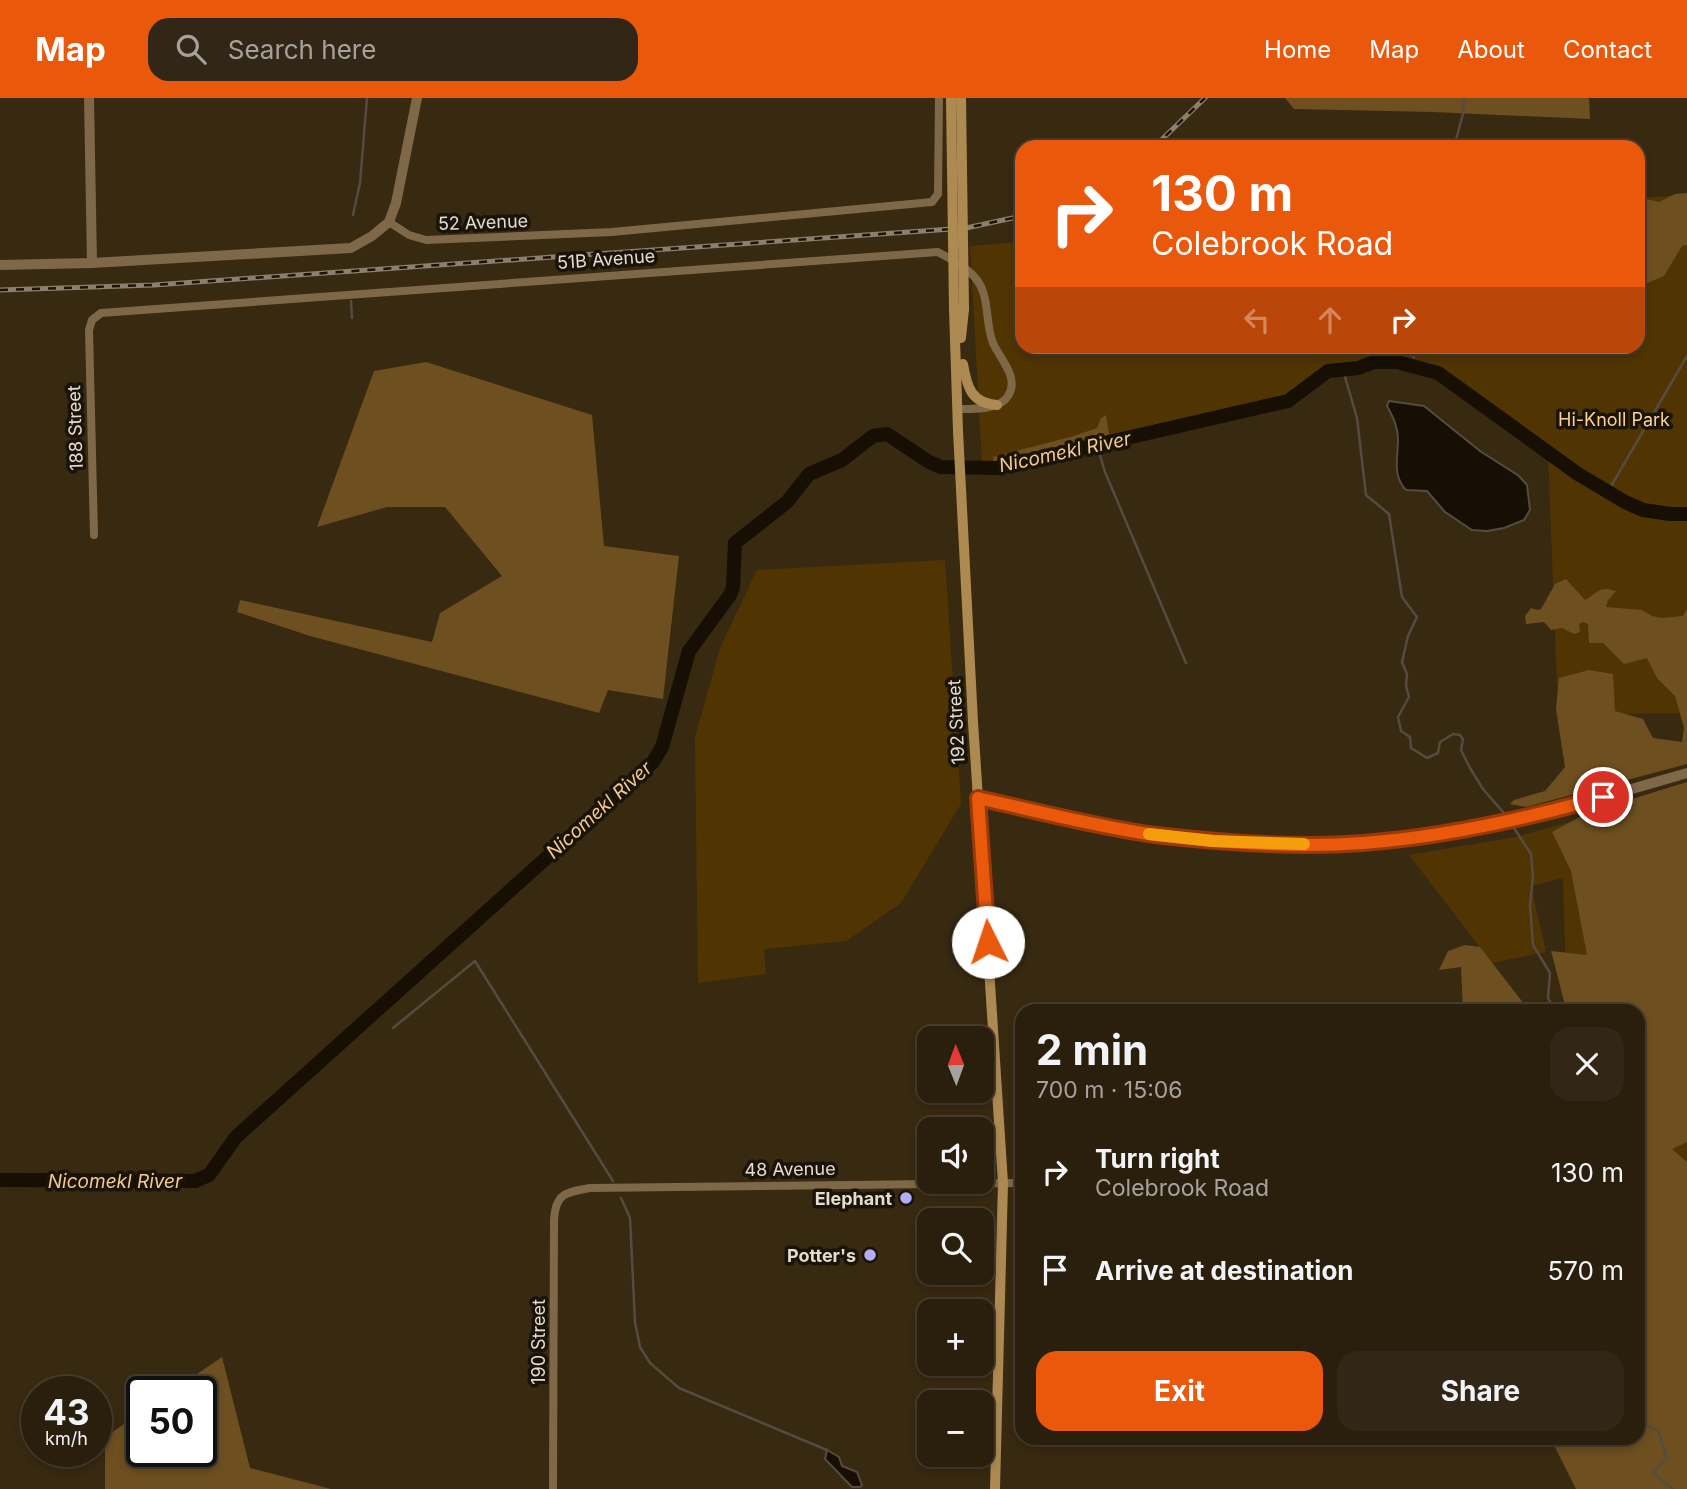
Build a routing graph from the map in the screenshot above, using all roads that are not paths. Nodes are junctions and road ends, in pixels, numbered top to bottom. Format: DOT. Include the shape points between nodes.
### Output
graph roads {
  1 [pos="89,98"];
  2 [pos="417,98"];
  3 [pos="939,98"];
  4 [pos="951,98"];
  5 [pos="961,98"];
  6 [pos="389,222"];
  7 [pos="92,263"];
  8 [pos="0,265"];
  9 [pos="959,309"];
  10 [pos="92,320"];
  11 [pos="962,334"];
  12 [pos="958,372"];
  13 [pos="997,405"];
  14 [pos="958,410"];
  15 [pos="94,535"];
  16 [pos="1687,773"];
  17 [pos="978,798"];
  18 [pos="1003,1183"];
  19 [pos="1015,1183"];
  20 [pos="561,1196"];
  21 [pos="553,1489"];
  22 [pos="995,1489"];
  1 -- 7 [label="street"];
  2 -- 6 [label="street"];
  3 -- 6 [label="street, 52 Avenue" via="935,200 612,232 426,240"];
  4 -- 9 [label="main road, 192 Street, bridge"];
  5 -- 9 [label="main road, 192 Street, bridge"];
  6 -- 7 [label="street" via="351,248"];
  7 -- 8 [label="street"];
  9 -- 11 [label="main road, 192 Street"];
  9 -- 12 [label="main road, 192 Street"];
  10 -- 13 [label="street, 51B Avenue" via="101,313 931,251 965,269 980,286 991,340 1012,384 1009,396"];
  10 -- 15 [label="street, 188 Street"];
  11 -- 12 [label="main road, 192 Street"];
  11 -- 13 [label="main road" via="966,382 972,396 981,403"];
  12 -- 14 [label="main road, 192 Street"];
  13 -- 14 [label="street"];
  14 -- 17 [label="main road, 192 Street"];
  16 -- 17 [label="street" via="1521,818 1363,843 1273,844 1152,834"];
  17 -- 18 [label="main road, 192 Street"];
  18 -- 19 [label="street, 48 Avenue"];
  18 -- 20 [label="street, 48 Avenue" via="590,1188"];
  18 -- 22 [label="main road, 192 Street"];
  20 -- 21 [label="street, 190 Street" via="554,1221"];
}
